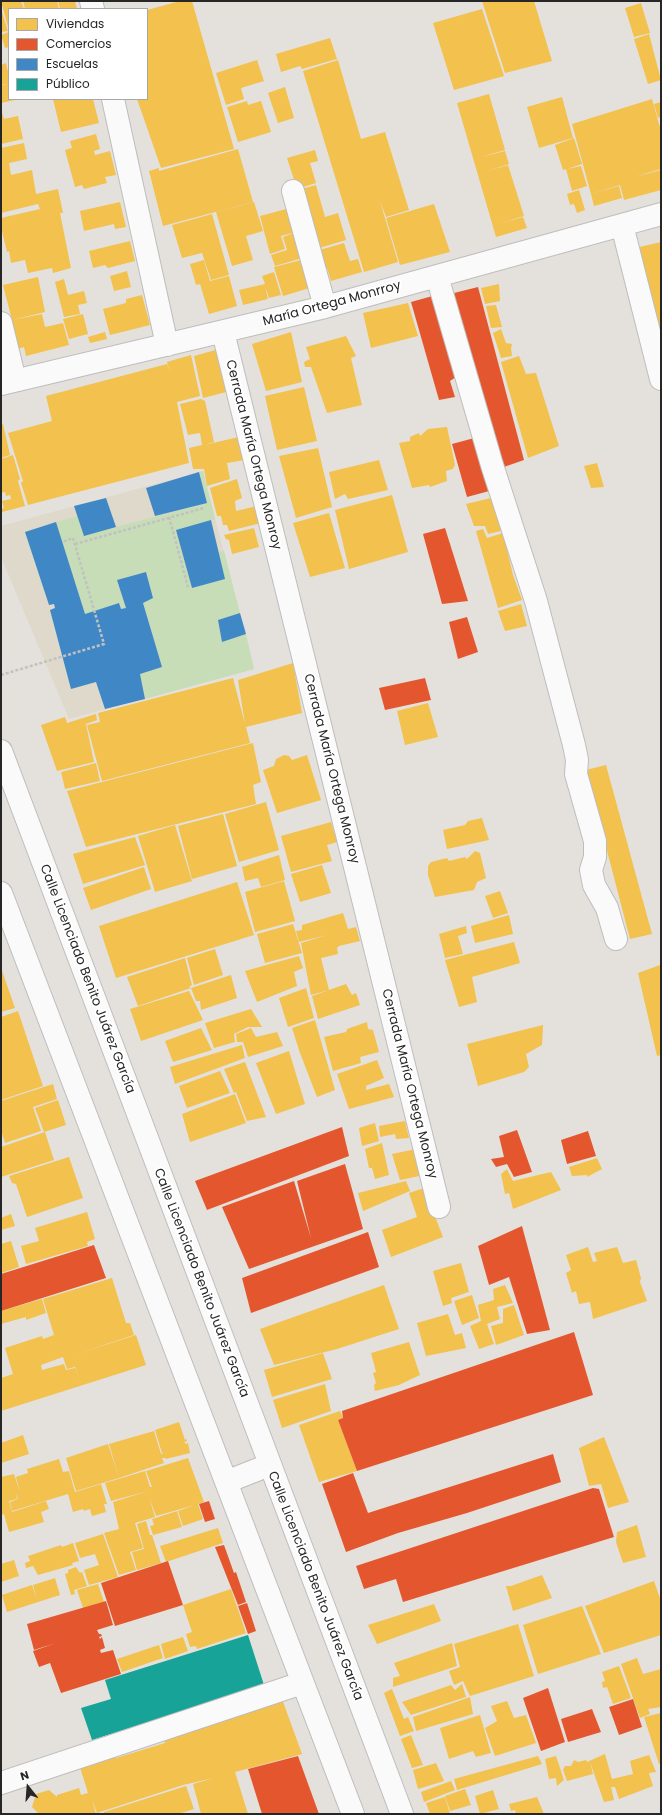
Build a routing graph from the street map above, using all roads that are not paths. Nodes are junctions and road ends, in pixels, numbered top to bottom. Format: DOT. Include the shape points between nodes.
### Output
graph roads {
  1 [pos="113,100"];
  2 [pos="292,191"];
  3 [pos="661,214"];
  4 [pos="622,225"];
  5 [pos="437,276"];
  6 [pos="325,307"];
  7 [pos="1,323"];
  8 [pos="223,332"];
  9 [pos="167,345"];
  10 [pos="661,379"];
  11 [pos="8,382"];
  12 [pos="1,751"];
  13 [pos="1,893"];
  14 [pos="9,933"];
  15 [pos="616,939"];
  16 [pos="439,1207"];
  17 [pos="269,1465"];
  18 [pos="226,1482"];
  19 [pos="302,1683"];
  20 [pos="1,1783"];
  21 [pos="353,1814"];
  22 [pos="402,1814"];
  1 -- 9 [label="street"];
  2 -- 6 [label="street"];
  3 -- 4 [label="street, María Ortega Monrroy"];
  4 -- 5 [label="street, María Ortega Monrroy"];
  4 -- 10 [label="street"];
  5 -- 6 [label="street, María Ortega Monrroy"];
  5 -- 15 [label="street" via="492,465 536,601 574,745 576,774 595,841 592,870 594,885 607,908"];
  6 -- 8 [label="street, María Ortega Monrroy"];
  7 -- 11 [label="street"];
  8 -- 9 [label="street, María Ortega Monrroy"];
  8 -- 16 [label="street, Cerrada María Ortega Monroy"];
  9 -- 11 [label="street, María Ortega Monrroy"];
  12 -- 17 [label="street, Calle Licenciado Benito Juárez García"];
  13 -- 14 [label="street"];
  14 -- 18 [label="street"];
  17 -- 18 [label="street"];
  17 -- 22 [label="street, Calle Licenciado Benito Juárez García"];
  18 -- 19 [label="street"];
  19 -- 20 [label="street"];
  19 -- 21 [label="street"];
}
